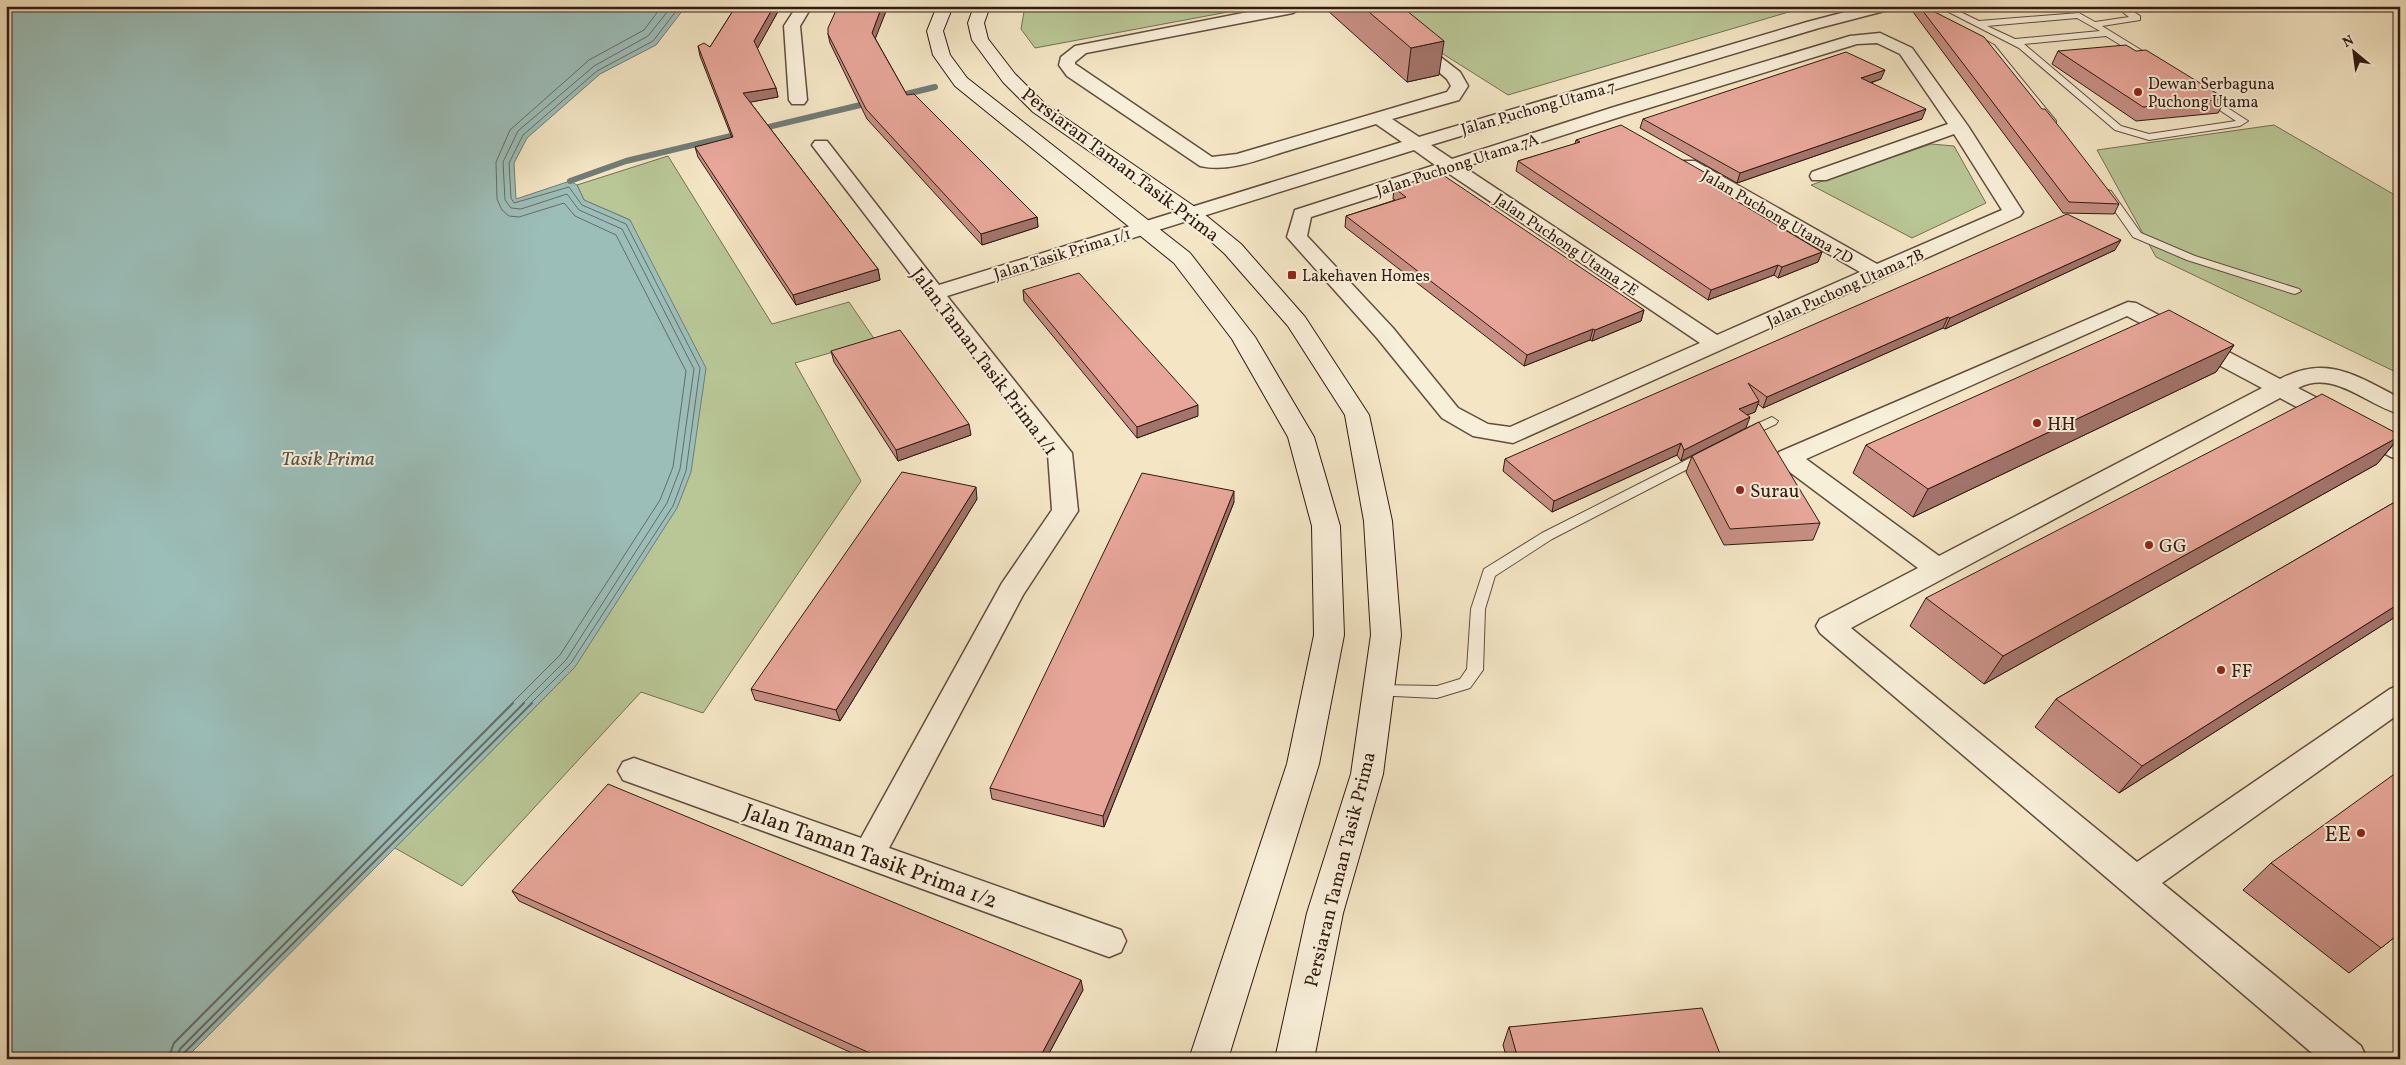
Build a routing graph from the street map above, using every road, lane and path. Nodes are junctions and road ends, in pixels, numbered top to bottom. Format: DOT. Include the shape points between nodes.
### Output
graph roads {
  1 [pos="805,6"];
  2 [pos="945,6"];
  3 [pos="982,6"];
  4 [pos="1887,6"];
  5 [pos="1909,6"];
  6 [pos="1941,6"];
  7 [pos="2119,6"];
  8 [pos="1293,8"];
  9 [pos="1834,20"];
  10 [pos="1941,21"];
  11 [pos="1978,24"];
  12 [pos="2095,24"];
  13 [pos="1964,32"];
  14 [pos="2108,33"];
  15 [pos="1856,39"];
  16 [pos="2014,42"];
  17 [pos="1419,48"];
  18 [pos="2140,53"];
  19 [pos="2121,54"];
  20 [pos="2056,59"];
  21 [pos="2037,60"];
  22 [pos="2163,68"];
  23 [pos="2201,94"];
  24 [pos="798,100"];
  25 [pos="1602,116"];
  26 [pos="1378,118"];
  27 [pos="1958,126"];
  28 [pos="1628,130"];
  29 [pos="2061,133"];
  30 [pos="1417,143"];
  31 [pos="821,145"];
  32 [pos="1670,155"];
  33 [pos="1450,166"];
  34 [pos="1820,176"];
  35 [pos="2101,186"];
  36 [pos="1191,213"];
  37 [pos="1146,227"];
  38 [pos="1876,272"];
  39 [pos="2295,291"];
  40 [pos="934,293"];
  41 [pos="1717,345"];
  42 [pos="2281,388"];
  43 [pos="2400,407"];
  44 [pos="1450,413"];
  45 [pos="1772,422"];
  46 [pos="1732,441"];
  47 [pos="1715,450"];
  48 [pos="2400,451"];
  49 [pos="1938,569"];
  50 [pos="1378,691"];
  51 [pos="2400,697"];
  52 [pos="634,771"];
  53 [pos="870,854"];
  54 [pos="2136,882"];
  55 [pos="1108,941"];
  56 [pos="1208,1059"];
  57 [pos="1294,1059"];
  58 [pos="2348,1059"];
  1 -- 24 [label="street" via="792,26"];
  2 -- 37 [label="main road, Persiaran Taman Tasik Prima" via="935,31 942,54 961,82"];
  3 -- 36 [label="main road, Persiaran Taman Tasik Prima" via="976,23 980,40 1015,84 1040,108"];
  4 -- 9 [label="street, Jalan Puchong Utama 7"];
  5 -- 10 [label="lane"];
  6 -- 11 [label="lane"];
  7 -- 12 [label="lane" via="2137,18"];
  8 -- 26 [label="street" via="1082,50 1067,60 1067,65 1207,162 1239,159"];
  9 -- 15 [label="street"];
  9 -- 30 [label="street, Jalan Puchong Utama 7"];
  11 -- 12 [label="lane" via="2079,15"];
  11 -- 16 [label="lane"];
  12 -- 14 [label="lane"];
  13 -- 29 [label="lane" via="1991,47"];
  14 -- 16 [label="lane"];
  14 -- 18 [label="lane"];
  15 -- 25 [label="street, Jalan Puchong Utama 7A"];
  15 -- 27 [label="street, Jalan Puchong Utama 7B" via="1880,38 1906,51"];
  16 -- 21 [label="lane"];
  17 -- 26 [label="street" via="1454,76 1460,86 1453,96"];
  18 -- 19 [label="lane"];
  18 -- 22 [label="lane"];
  20 -- 21 [label="lane"];
  21 -- 23 [label="lane" via="2118,128 2133,134 2149,137 2243,121"];
  25 -- 28 [label="street"];
  25 -- 33 [label="street, Jalan Puchong Utama 7A"];
  26 -- 30 [label="street, Jalan Puchong Utama 7E"];
  27 -- 34 [label="street"];
  27 -- 38 [label="street, Jalan Puchong Utama 7B" via="2013,212"];
  30 -- 33 [label="street, Jalan Puchong Utama 7E"];
  30 -- 36 [label="street, Jalan Puchong Utama 7"];
  31 -- 40 [label="street, Jalan Taman Tasik Prima 1/1"];
  32 -- 38 [label="street, Jalan Puchong Utama 7D"];
  33 -- 41 [label="street, Jalan Puchong Utama 7E"];
  33 -- 44 [label="street, Jalan Puchong Utama 7A" via="1302,214 1297,237 1385,333"];
  35 -- 39 [label="lane" via="2137,235 2191,258"];
  36 -- 37 [label="street, Jalan Tasik Prima 1/1"];
  36 -- 50 [label="main road, Persiaran Taman Tasik Prima" via="1233,249 1297,322 1357,415 1378,521 1386,636"];
  37 -- 40 [label="street, Jalan Tasik Prima 1/1"];
  37 -- 56 [label="main road, Persiaran Taman Tasik Prima" via="1182,258 1243,337 1301,437 1326,526 1329,635 1303,764"];
  38 -- 41 [label="street, Jalan Puchong Utama 7B"];
  40 -- 53 [label="street, Jalan Taman Tasik Prima 1/1" via="1060,454 1065,511 1012,590"];
  41 -- 44 [label="street, Jalan Puchong Utama 7B" via="1513,435 1482,431"];
  42 -- 43 [label="street" via="2305,375 2327,374 2352,382"];
  42 -- 48 [label="street"];
  42 -- 49 [label="street"];
  42 -- 49 [label="street" via="2128,308 1788,458"];
  45 -- 46 [label="lane"];
  47 -- 50 [label="lane" via="1548,536 1489,573 1478,609 1475,670 1464,684 1437,692"];
  49 -- 54 [label="street" via="1830,626"];
  50 -- 57 [label="main road, Persiaran Taman Tasik Prima" via="1367,774 1325,913"];
  51 -- 54 [label="street"];
  52 -- 53 [label="street, Jalan Taman Tasik Prima 1/2"];
  53 -- 55 [label="street, Jalan Taman Tasik Prima 1/2"];
  54 -- 58 [label="street"];
}
